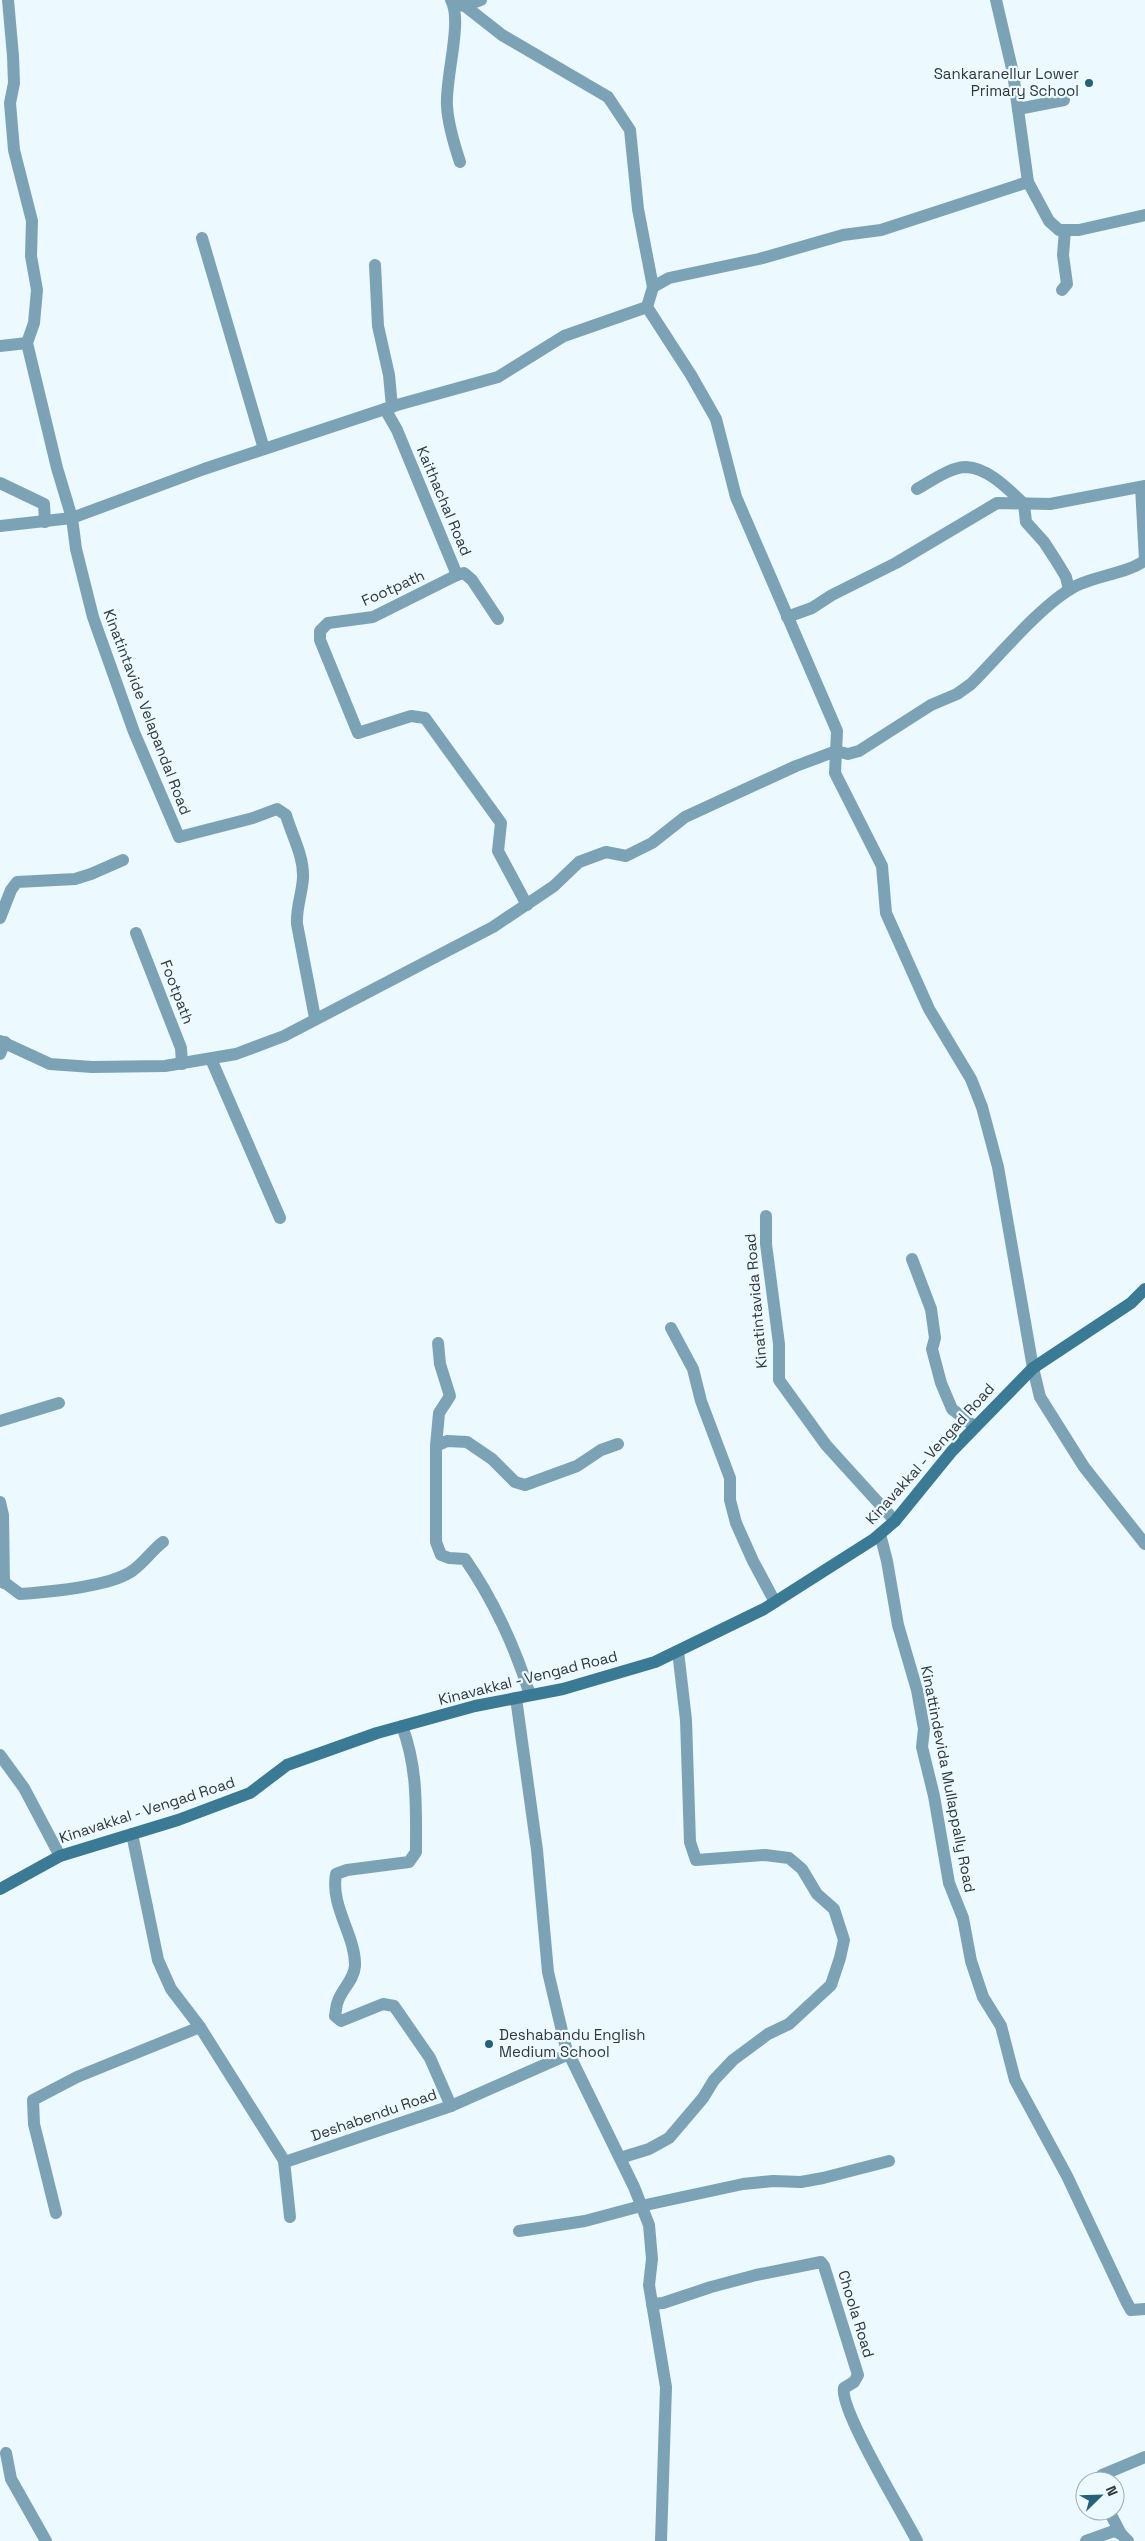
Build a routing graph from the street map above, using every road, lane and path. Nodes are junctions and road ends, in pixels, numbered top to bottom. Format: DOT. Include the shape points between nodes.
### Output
graph roads {
  1 [pos="8,0"];
  2 [pos="481,0"];
  3 [pos="996,0"];
  4 [pos="456,3"];
  5 [pos="1064,100"];
  6 [pos="1018,109"];
  7 [pos="460,162"];
  8 [pos="1028,182"];
  9 [pos="1145,215"];
  10 [pos="1065,230"];
  11 [pos="202,238"];
  12 [pos="375,265"];
  13 [pos="653,287"];
  14 [pos="1062,290"];
  15 [pos="647,307"];
  16 [pos="27,343"];
  17 [pos="0,346"];
  18 [pos="388,408"];
  19 [pos="264,449"];
  20 [pos="0,483"];
  21 [pos="1143,486"];
  22 [pos="917,489"];
  23 [pos="1024,504"];
  24 [pos="72,518"];
  25 [pos="45,522"];
  26 [pos="0,526"];
  27 [pos="457,575"];
  28 [pos="1069,590"];
  29 [pos="787,617"];
  30 [pos="498,619"];
  31 [pos="836,751"];
  32 [pos="123,860"];
  33 [pos="527,905"];
  34 [pos="0,918"];
  35 [pos="136,933"];
  36 [pos="315,1018"];
  37 [pos="2,1046"];
  38 [pos="211,1059"];
  39 [pos="182,1064"];
  40 [pos="766,1216"];
  41 [pos="280,1218"];
  42 [pos="912,1259"];
  43 [pos="1145,1289"];
  44 [pos="671,1328"];
  45 [pos="438,1344"];
  46 [pos="1033,1368"];
  47 [pos="59,1403"];
  48 [pos="0,1421"];
  49 [pos="975,1427"];
  50 [pos="618,1444"];
  51 [pos="436,1446"];
  52 [pos="0,1502"];
  53 [pos="895,1521"];
  54 [pos="880,1534"];
  55 [pos="163,1542"];
  56 [pos="1145,1544"];
  57 [pos="2,1581"];
  58 [pos="775,1602"];
  59 [pos="678,1651"];
  60 [pos="530,1696"];
  61 [pos="516,1698"];
  62 [pos="402,1726"];
  63 [pos="0,1755"];
  64 [pos="132,1834"];
  65 [pos="60,1856"];
  66 [pos="0,1889"];
  67 [pos="200,2027"];
  68 [pos="569,2054"];
  69 [pos="451,2106"];
  70 [pos="620,2158"];
  71 [pos="284,2161"];
  72 [pos="889,2161"];
  73 [pos="641,2206"];
  74 [pos="56,2213"];
  75 [pos="290,2217"];
  76 [pos="520,2231"];
  77 [pos="652,2304"];
  78 [pos="1145,2309"];
  79 [pos="6,2453"];
  80 [pos="1145,2458"];
  81 [pos="1112,2471"];
  82 [pos="1115,2521"];
  83 [pos="1125,2537"];
  84 [pos="46,2541"];
  85 [pos="661,2541"];
  86 [pos="917,2541"];
  87 [pos="1086,2541"];
  1 -- 16 [label="street" via="13,56 14,83 10,103 14,150 32,221 31,256 37,290 34,323"];
  2 -- 4 [label="street"];
  3 -- 6 [label="street"];
  4 -- 7 [label="street" via="447,107"];
  4 -- 13 [label="street" via="502,35 608,97 630,130 638,209"];
  5 -- 6 [label="street"];
  6 -- 8 [label="street"];
  8 -- 10 [label="street" via="1049,221 1059,230"];
  8 -- 13 [label="street" via="881,230 843,234 759,259 669,278"];
  9 -- 10 [label="street" via="1079,230"];
  10 -- 14 [label="street" via="1063,255 1067,284"];
  11 -- 19 [label="street"];
  12 -- 18 [label="street" via="378,326 389,375"];
  13 -- 15 [label="street"];
  15 -- 18 [label="street" via="564,336 498,377"];
  15 -- 29 [label="street" via="716,419 736,497"];
  16 -- 17 [label="street"];
  16 -- 24 [label="street"];
  18 -- 19 [label="street"];
  18 -- 27 [label="street, Kaithachal Road"];
  19 -- 24 [label="street"];
  20 -- 25 [label="street" via="44,504"];
  21 -- 23 [label="street" via="1050,504"];
  21 -- 28 [label="street" via="1145,560 1137,567 1104,575"];
  22 -- 23 [label="street" via="966,467 997,480"];
  23 -- 28 [label="street" via="1026,522 1057,562"];
  23 -- 29 [label="street" via="997,503 896,563 812,608"];
  24 -- 25 [label="street"];
  24 -- 36 [label="street, Kinatintavide Velapandal Road" via="76,549 93,617 134,732 179,837 277,809 286,815 300,855 303,878 296,910 297,924"];
  25 -- 26 [label="street"];
  27 -- 30 [label="street, Kaithachal Road" via="464,573 472,580"];
  27 -- 33 [label="street, Footpath" via="373,617 328,623 320,631 320,640 358,733 412,716 426,718 501,823 498,851"];
  28 -- 31 [label="street" via="957,694 931,705 859,751 848,754"];
  29 -- 31 [label="street" via="837,731"];
  31 -- 33 [label="street" via="685,817 652,843 626,856 606,852 579,862 554,886"];
  31 -- 46 [label="street" via="835,773 882,866 886,913 929,1009 971,1079 982,1107 998,1167"];
  32 -- 34 [label="street" via="75,879 17,882"];
  33 -- 36 [label="street" via="493,927"];
  35 -- 39 [label="street, Footpath" via="181,1048"];
  36 -- 38 [label="street" via="284,1036 236,1054"];
  37 -- 39 [label="street" via="50,1064 92,1067"];
  38 -- 39 [label="street"];
  38 -- 41 [label="street"];
  40 -- 53 [label="street, Kinatintavida Road" via="766,1244 779,1344 779,1380 826,1445"];
  42 -- 49 [label="street" via="931,1309 935,1338 932,1349 942,1383 952,1409"];
  43 -- 46 [label="main road, Kinavakkal - Vengad Road" via="1131,1302"];
  44 -- 58 [label="street" via="693,1369 701,1401 730,1478 730,1500 736,1524"];
  45 -- 51 [label="street" via="440,1364 450,1396 440,1413"];
  46 -- 49 [label="main road, Kinavakkal - Vengad Road"];
  46 -- 56 [label="street" via="1040,1397 1084,1467"];
  47 -- 48 [label="street"];
  49 -- 53 [label="main road, Kinavakkal - Vengad Road"];
  50 -- 51 [label="street" via="601,1450 577,1466 524,1485 515,1482 492,1459 467,1442 448,1441"];
  51 -- 60 [label="street" via="436,1542 441,1554 465,1559 478,1578 520,1662"];
  52 -- 57 [label="street"];
  53 -- 54 [label="main road, Kinavakkal - Vengad Road"];
  54 -- 58 [label="main road, Kinavakkal - Vengad Road"];
  54 -- 78 [label="street, Kinattindevida Mullappally Road" via="898,1625 917,1690 924,1729 922,1747 949,1883 963,1918 971,1961 983,1997 1000,2026 1015,2080 1063,2168 1131,2310"];
  55 -- 57 [label="street" via="132,1571 85,1586 20,1594"];
  58 -- 59 [label="main road, Kinavakkal - Vengad Road"];
  59 -- 60 [label="main road, Kinavakkal - Vengad Road" via="655,1662"];
  59 -- 70 [label="street" via="686,1720 690,1842 696,1860 765,1856 789,1858 802,1869 817,1894 834,1909 844,1940 831,1985 820,1996 789,2024 768,2034 733,2060 669,2138 650,2149"];
  60 -- 61 [label="main road, Kinavakkal - Vengad Road"];
  61 -- 62 [label="main road, Kinavakkal - Vengad Road"];
  61 -- 68 [label="street" via="537,1850 548,1972"];
  62 -- 64 [label="main road, Kinavakkal - Vengad Road" via="287,1764 250,1793"];
  62 -- 69 [label="street, Deshabendu Road" via="416,1779 416,1852 409,1862 336,1874 334,1884 339,1910 355,1966 337,2001 335,2016 341,2021 383,2004 394,2006 430,2058"];
  63 -- 65 [label="street" via="24,1788"];
  64 -- 65 [label="main road, Kinavakkal - Vengad Road"];
  64 -- 67 [label="street" via="158,1960 170,1989"];
  65 -- 66 [label="main road, Kinavakkal - Vengad Road"];
  67 -- 71 [label="street"];
  67 -- 74 [label="street" via="77,2077 33,2100 34,2124"];
  68 -- 69 [label="street"];
  68 -- 70 [label="street"];
  69 -- 71 [label="street, Deshabendu Road" via="289,2162"];
  70 -- 73 [label="street"];
  71 -- 75 [label="street"];
  72 -- 73 [label="street" via="802,2182 743,2184"];
  73 -- 76 [label="street" via="586,2222"];
  73 -- 77 [label="street" via="649,2226"];
  77 -- 85 [label="street" via="666,2387"];
  77 -- 86 [label="street, Choola Road" via="756,2275 821,2262 858,2375 843,2392 854,2421"];
  79 -- 84 [label="street" via="11,2479"];
  80 -- 81 [label="street"];
  82 -- 83 [label="street"];
  83 -- 87 [label="street" via="1114,2531"];
}
